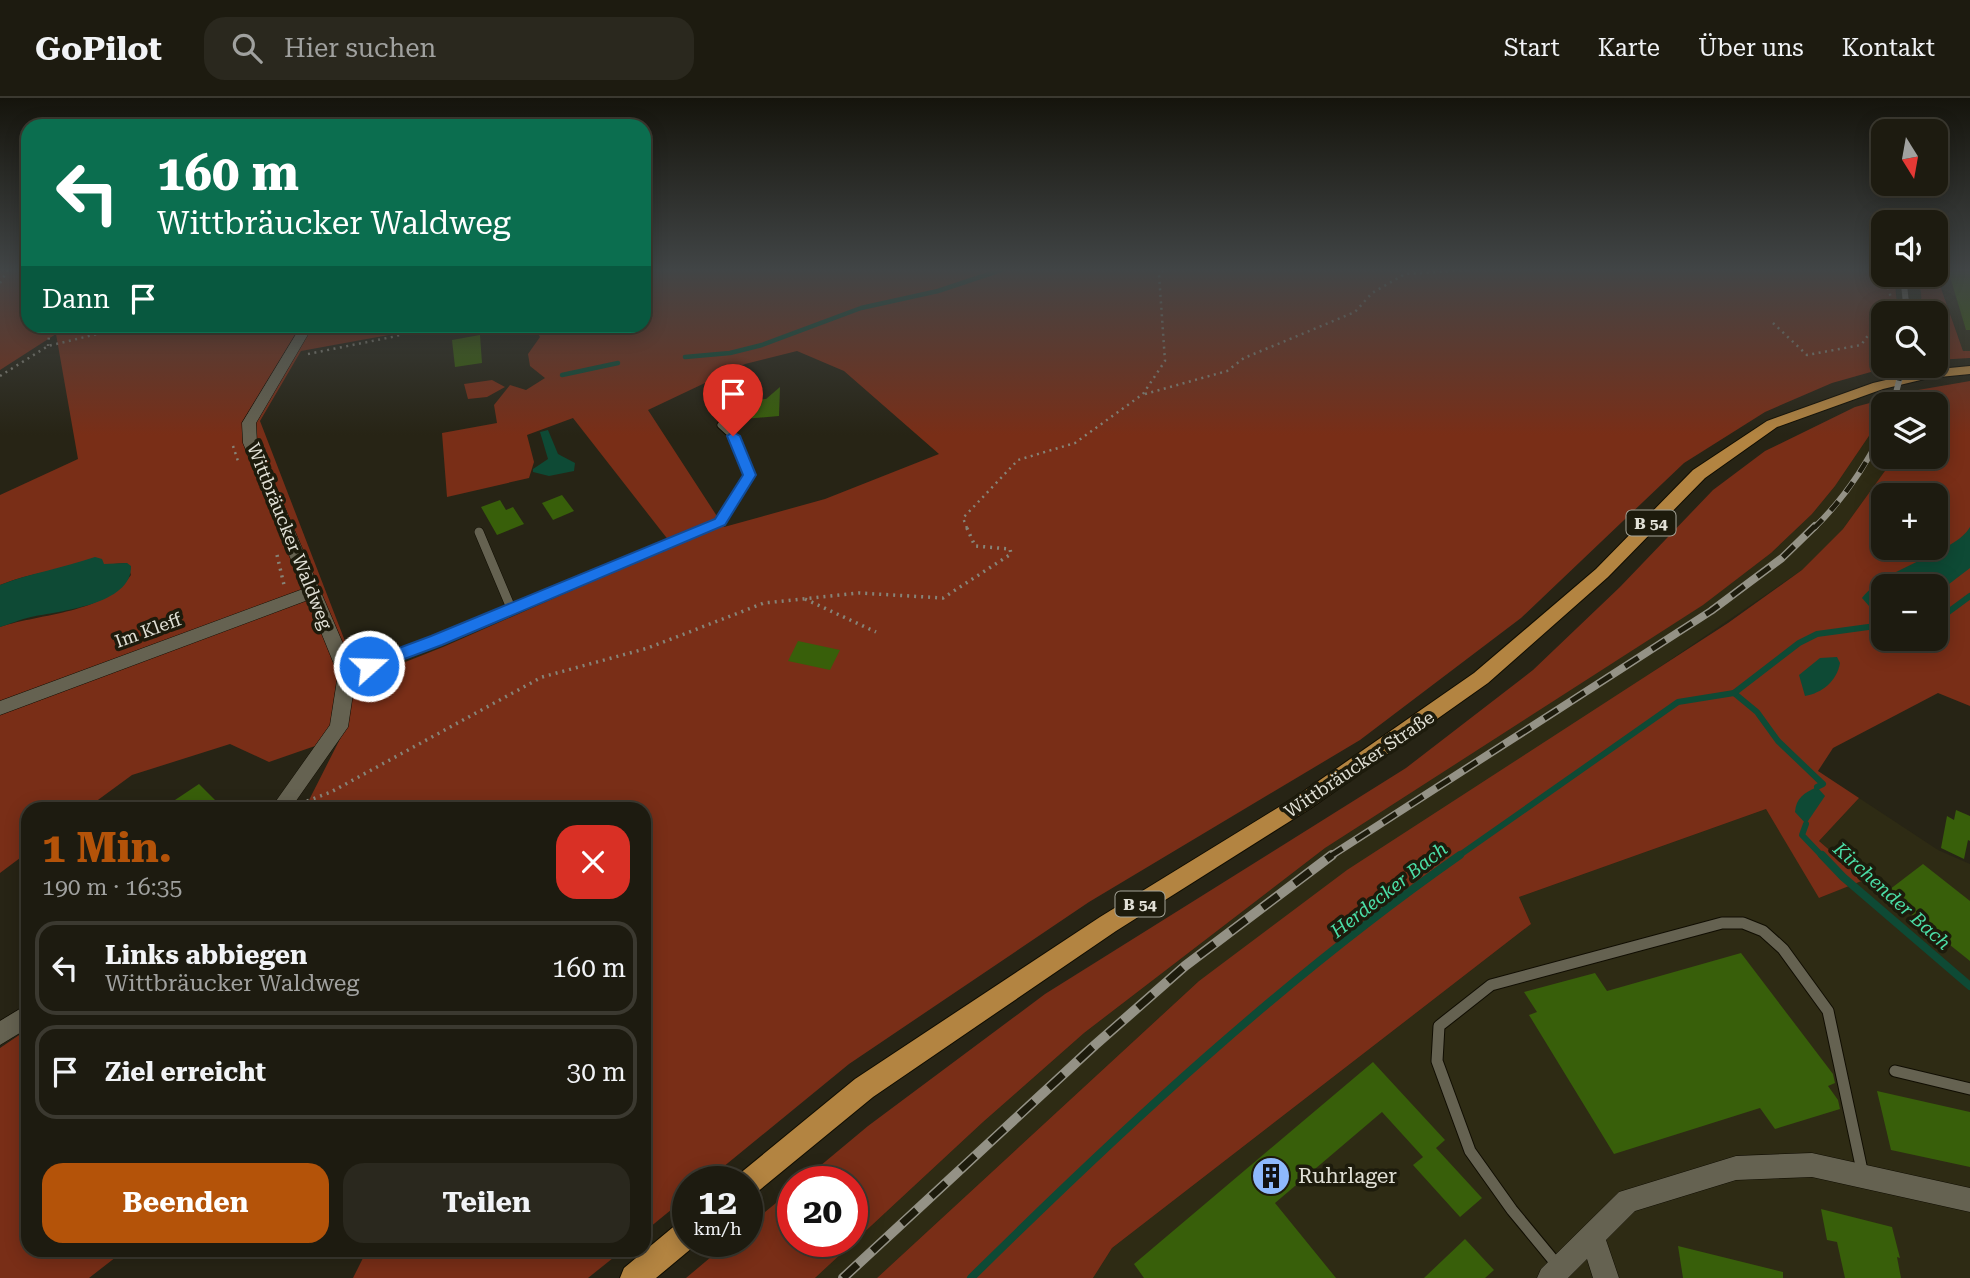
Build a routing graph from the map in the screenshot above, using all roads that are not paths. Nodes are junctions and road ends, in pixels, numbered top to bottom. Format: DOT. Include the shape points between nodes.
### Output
graph roads {
  1 [pos="303,333"];
  2 [pos="1970,370"];
  3 [pos="721,425"];
  4 [pos="479,532"];
  5 [pos="311,592"];
  6 [pos="511,608"];
  7 [pos="347,674"];
  8 [pos="0,708"];
  9 [pos="292,802"];
  10 [pos="21,1020"];
  11 [pos="0,1034"];
  12 [pos="1895,1071"];
  13 [pos="1970,1089"];
  14 [pos="763,1171"];
  15 [pos="1863,1177"];
  16 [pos="1970,1200"];
  17 [pos="1593,1236"];
  18 [pos="672,1246"];
  19 [pos="1555,1273"];
  20 [pos="634,1278"];
  21 [pos="1606,1278"];
  1 -- 5 [label="street, Wittbräucker Waldweg" via="250,423 250,443"];
  2 -- 14 [label="main road, Wittbräucker Straße / B 54" via="1878,386 1772,424 1699,474 1602,573 1481,678 1304,802 1108,924 864,1088"];
  3 -- 6 [label="lane" via="733,436 750,475 720,522"];
  4 -- 6 [label="lane"];
  5 -- 7 [label="street, Wittbräucker Waldweg"];
  5 -- 8 [label="street, Im Kleff"];
  6 -- 7 [label="lane"];
  7 -- 9 [label="street" via="339,727"];
  10 -- 11 [label="street"];
  12 -- 13 [label="lane"];
  15 -- 16 [label="street"];
  15 -- 17 [label="street" via="1812,1165 1737,1168 1628,1201"];
  15 -- 19 [label="lane" via="1828,1011 1783,949 1763,931 1743,923 1722,923 1492,985 1439,1026 1437,1061 1470,1151"];
  17 -- 19 [label="street"];
  17 -- 21 [label="street"];
  18 -- 20 [label="main road"];
}
